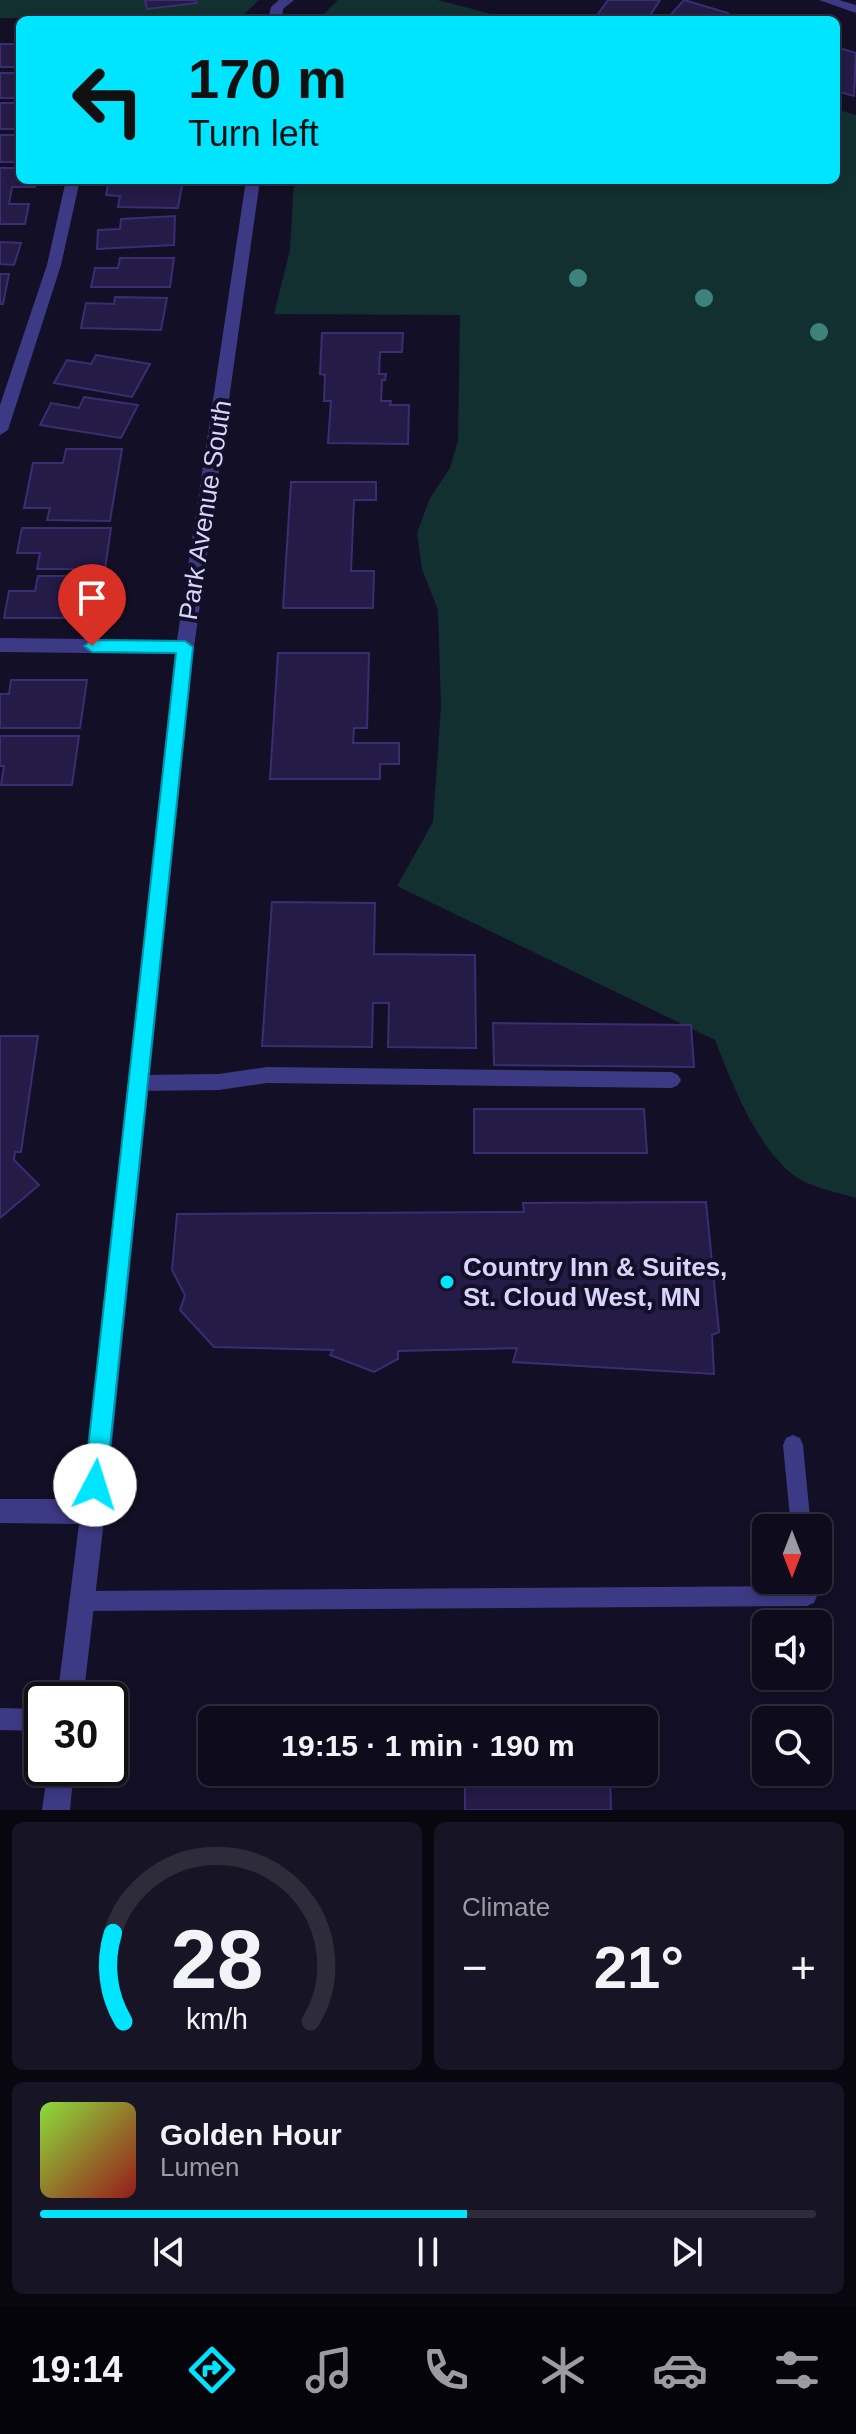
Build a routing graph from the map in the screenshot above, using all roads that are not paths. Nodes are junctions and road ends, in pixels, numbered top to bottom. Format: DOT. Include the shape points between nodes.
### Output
graph roads {
  1 [pos="288,0"];
  2 [pos="825,0"];
  3 [pos="856,9"];
  4 [pos="276,16"];
  5 [pos="72,184"];
  6 [pos="252,184"];
  7 [pos="0,430"];
  8 [pos="0,645"];
  9 [pos="185,647"];
  10 [pos="672,1080"];
  11 [pos="137,1083"];
  12 [pos="793,1445"];
  13 [pos="0,1511"];
  14 [pos="93,1512"];
  15 [pos="800,1514"];
  16 [pos="807,1594"];
  17 [pos="82,1601"];
  18 [pos="72,1682"];
  19 [pos="0,1719"];
  20 [pos="24,1720"];
  21 [pos="59,1786"];
  22 [pos="56,1810"];
  1 -- 4 [label="street" via="277,7"];
  2 -- 3 [label="street"];
  5 -- 7 [label="street" via="54,265"];
  6 -- 9 [label="street, Park Avenue South"];
  8 -- 9 [label="street"];
  9 -- 11 [label="street, Park Avenue South"];
  10 -- 11 [label="lane" via="267,1075 219,1082"];
  11 -- 14 [label="street, Park Avenue South"];
  12 -- 15 [label="lane"];
  13 -- 14 [label="street"];
  14 -- 17 [label="street, Park Avenue South"];
  16 -- 17 [label="lane"];
  17 -- 18 [label="street, Park Avenue South"];
  19 -- 20 [label="lane"];
  21 -- 22 [label="street"];
}
